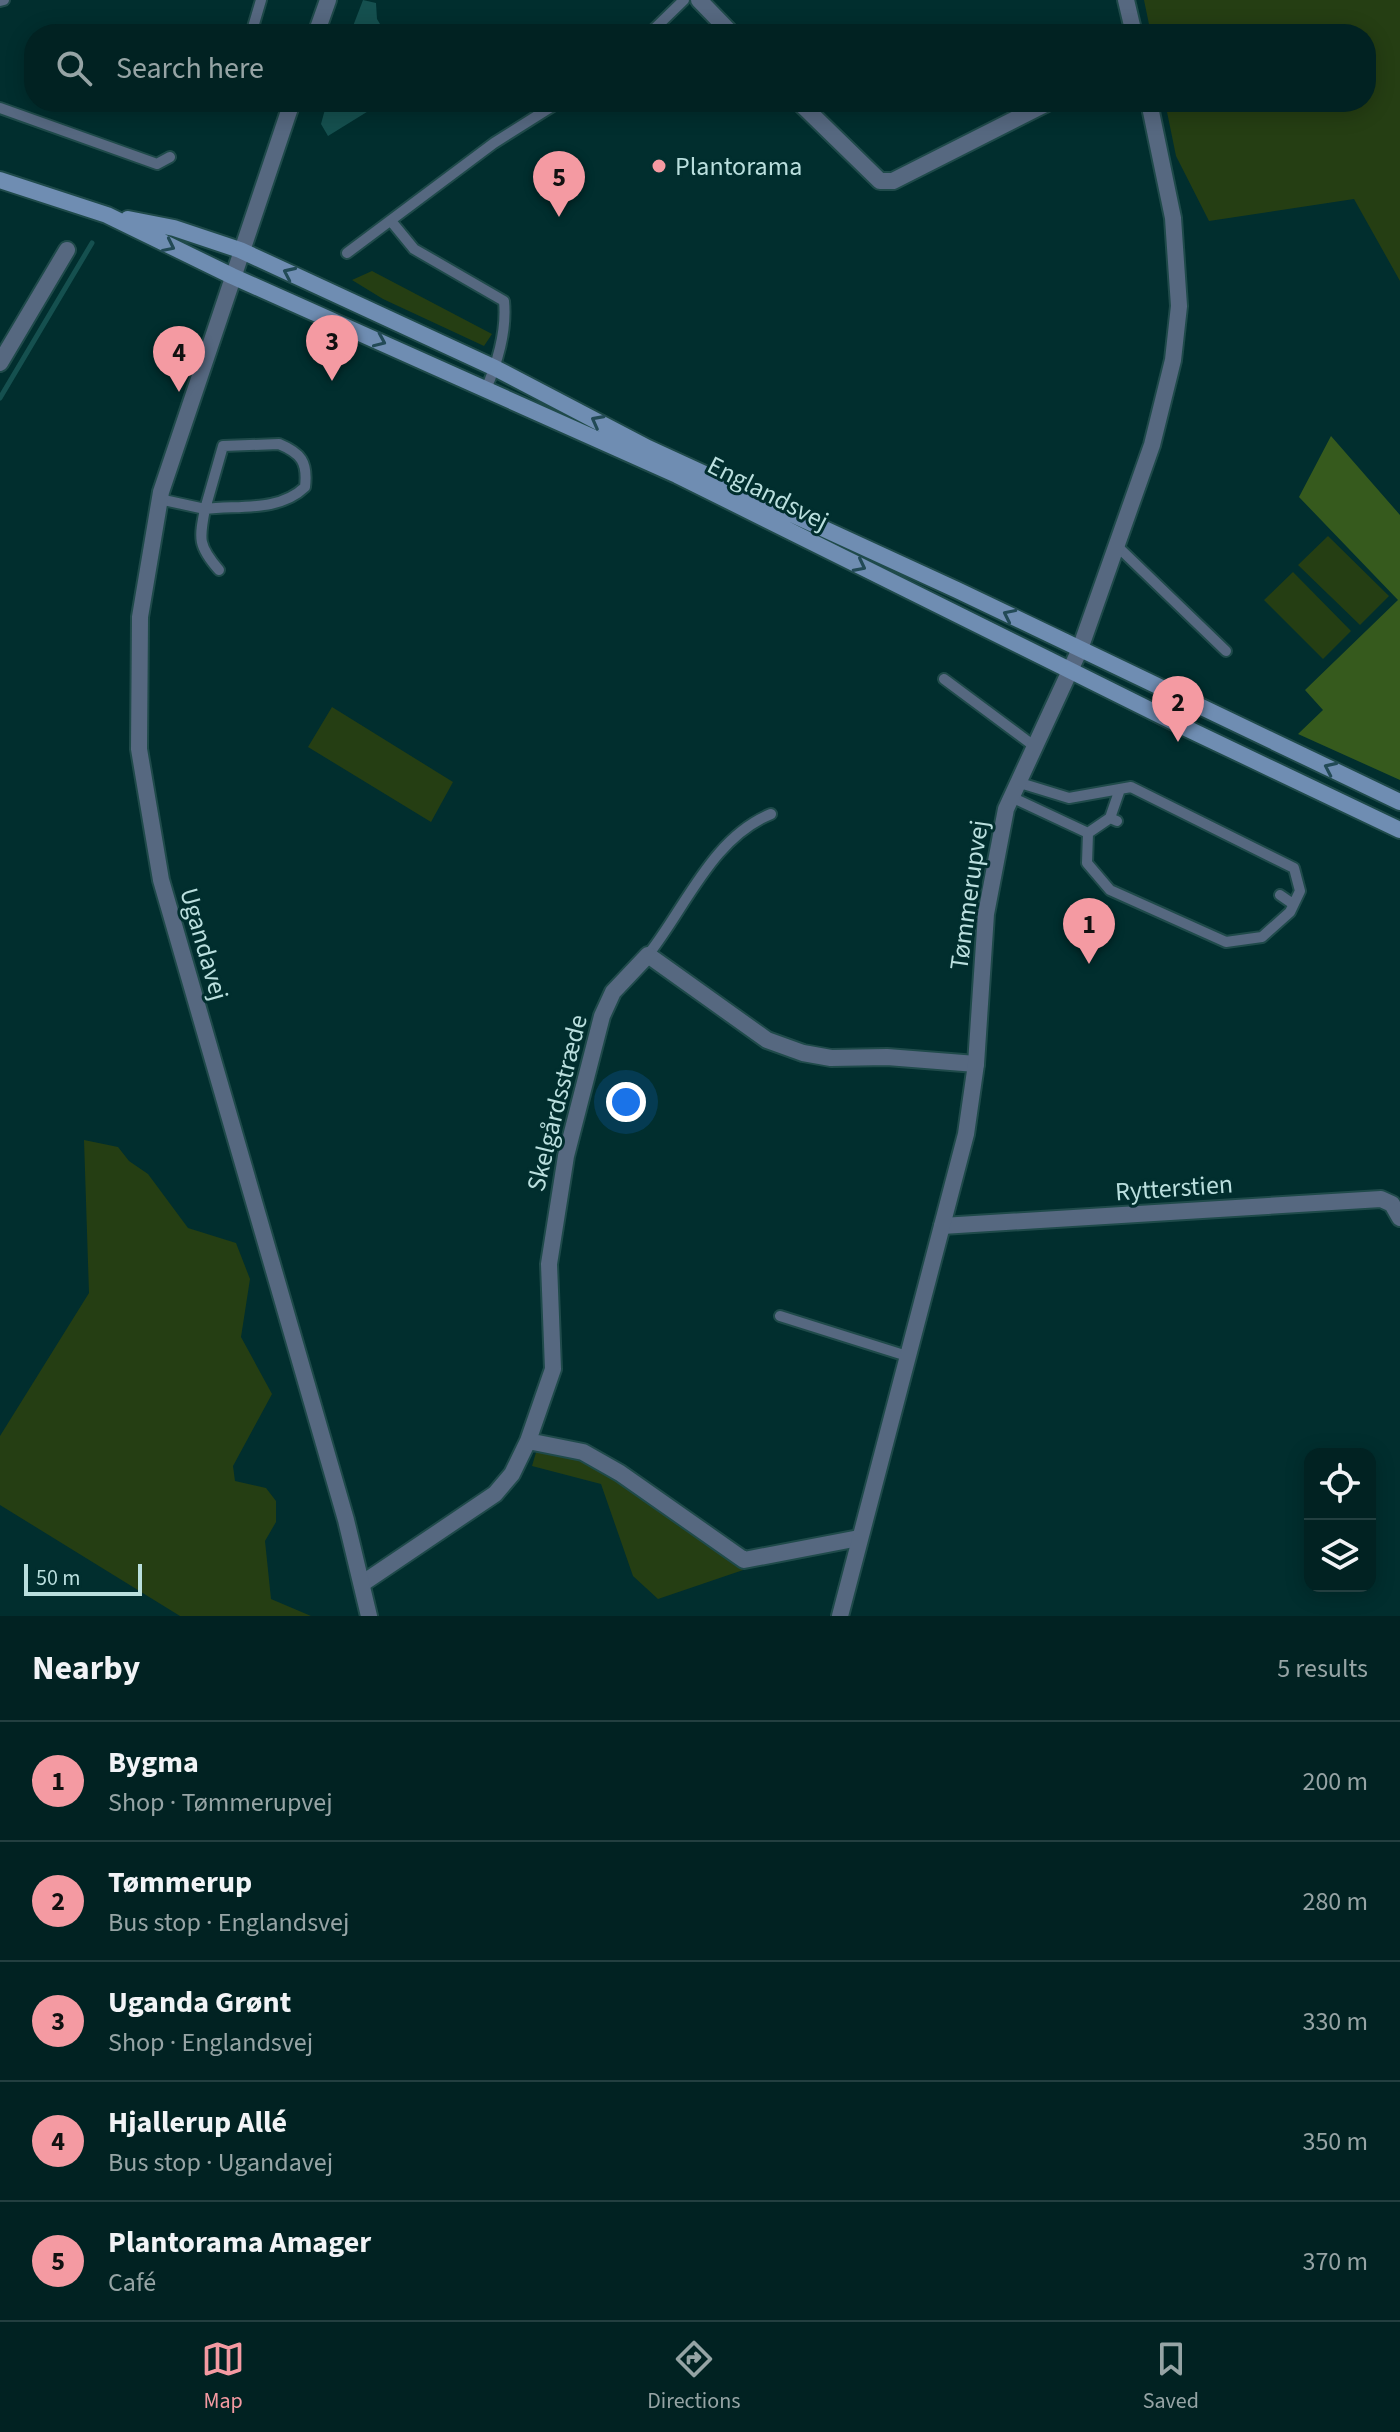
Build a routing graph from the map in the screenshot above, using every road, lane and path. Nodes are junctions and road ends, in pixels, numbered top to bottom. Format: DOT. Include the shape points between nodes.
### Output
graph roads {
  1 [pos="261,0"];
  2 [pos="328,0"];
  3 [pos="684,0"];
  4 [pos="699,0"];
  5 [pos="1126,0"];
  6 [pos="254,24"];
  7 [pos="320,24"];
  8 [pos="659,24"];
  9 [pos="722,24"];
  10 [pos="1132,24"];
  11 [pos="0,108"];
  12 [pos="288,112"];
  13 [pos="543,112"];
  14 [pos="809,112"];
  15 [pos="1029,112"];
  16 [pos="1151,112"];
  17 [pos="170,157"];
  18 [pos="0,180"];
  19 [pos="107,215"];
  20 [pos="391,221"];
  21 [pos="67,250"];
  22 [pos="240,250"];
  23 [pos="347,253"];
  24 [pos="232,276"];
  25 [pos="0,363"];
  26 [pos="495,368"];
  27 [pos="486,389"];
  28 [pos="159,499"];
  29 [pos="205,509"];
  30 [pos="1117,546"];
  31 [pos="219,570"];
  32 [pos="1080,649"];
  33 [pos="1226,651"];
  34 [pos="1069,671"];
  35 [pos="944,679"];
  36 [pos="1034,746"];
  37 [pos="1120,789"];
  38 [pos="1014,790"];
  39 [pos="1400,802"];
  40 [pos="771,814"];
  41 [pos="1400,830"];
  42 [pos="1088,833"];
  43 [pos="1280,895"];
  44 [pos="1293,904"];
  45 [pos="648,955"];
  46 [pos="976,1064"];
  47 [pos="1400,1218"];
  48 [pos="942,1226"];
  49 [pos="780,1316"];
  50 [pos="907,1356"];
  51 [pos="528,1441"];
  52 [pos="859,1538"];
  53 [pos="363,1583"];
  54 [pos="369,1616"];
  55 [pos="840,1616"];
  1 -- 6 [label="lane"];
  2 -- 7 [label="street"];
  3 -- 8 [label="lane"];
  4 -- 9 [label="street"];
  5 -- 10 [label="street"];
  11 -- 17 [label="lane" via="157,164"];
  12 -- 22 [label="street, Ugandavej"];
  13 -- 20 [label="lane"];
  14 -- 15 [label="street" via="880,181 893,181"];
  16 -- 30 [label="street, Tømmerupvej" via="1173,218 1179,306 1173,360 1152,445"];
  18 -- 19 [label="main road, Englandsvej"];
  19 -- 22 [label="main road, Englandsvej" via="174,228"];
  19 -- 24 [label="main road, Englandsvej, one-way"];
  20 -- 23 [label="lane"];
  20 -- 26 [label="lane" via="414,249 504,301 506,321"];
  21 -- 25 [label="street"];
  22 -- 24 [label="street, Ugandavej"];
  26 -- 22 [label="main road, Englandsvej, one-way"];
  24 -- 27 [label="main road, Englandsvej, one-way"];
  24 -- 28 [label="street, Ugandavej"];
  26 -- 27 [label="lane"];
  32 -- 26 [label="main road, Englandsvej, one-way" via="648,448"];
  27 -- 34 [label="main road, Englandsvej, one-way" via="677,475"];
  28 -- 29 [label="lane"];
  28 -- 53 [label="street, Ugandavej" via="140,617 137,682 147,812 161,880"];
  29 -- 29 [label="lane" via="223,446 279,444 303,459 305,487 295,496 276,504"];
  29 -- 31 [label="lane" via="199,535 204,553"];
  30 -- 32 [label="street, Tømmerupvej"];
  30 -- 33 [label="lane"];
  32 -- 34 [label="street, Tømmerupvej"];
  39 -- 32 [label="main road, Englandsvej, one-way"];
  34 -- 36 [label="street, Tømmerupvej"];
  34 -- 41 [label="main road, Englandsvej"];
  35 -- 36 [label="lane"];
  36 -- 38 [label="street, Tømmerupvej"];
  37 -- 38 [label="lane" via="1069,798"];
  37 -- 42 [label="lane" via="1114,820"];
  37 -- 44 [label="lane" via="1131,787 1294,868 1300,891"];
  38 -- 42 [label="lane"];
  38 -- 46 [label="street, Tømmerupvej" via="995,854 986,914"];
  40 -- 45 [label="lane" via="747,824 709,867"];
  42 -- 44 [label="lane" via="1087,863 1110,890 1226,942 1262,937"];
  43 -- 44 [label="lane"];
  45 -- 46 [label="street" via="767,1040 803,1053"];
  45 -- 51 [label="street, Skelgårdsstræde" via="613,992 602,1016 568,1148 549,1264 553,1369"];
  46 -- 48 [label="street, Tømmerupvej" via="966,1134"];
  47 -- 48 [label="street, Rytterstien" via="1392,1204 1381,1199"];
  48 -- 50 [label="street, Tømmerupvej"];
  49 -- 50 [label="lane"];
  50 -- 52 [label="street, Tømmerupvej"];
  51 -- 52 [label="street" via="596,1459 744,1560"];
  51 -- 53 [label="street, Skelgårdsstræde" via="495,1494"];
  52 -- 55 [label="street, Tømmerupvej"];
  53 -- 54 [label="street, Ugandavej"];
}
